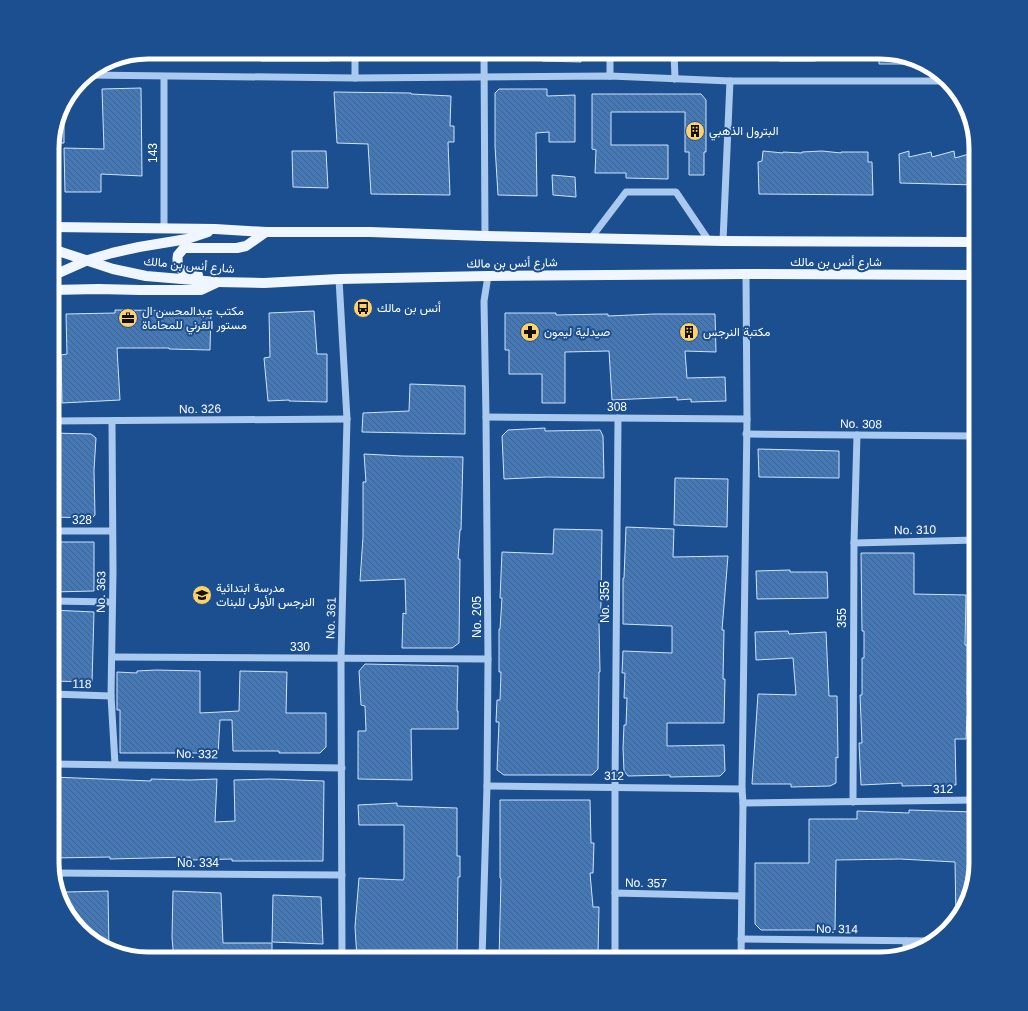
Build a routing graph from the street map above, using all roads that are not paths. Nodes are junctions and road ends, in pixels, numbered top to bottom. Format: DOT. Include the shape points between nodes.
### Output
graph roads {
  1 [pos="355,59"];
  2 [pos="484,59"];
  3 [pos="610,59"];
  4 [pos="674,59"];
  5 [pos="96,76"];
  6 [pos="610,76"];
  7 [pos="164,77"];
  8 [pos="355,78"];
  9 [pos="484,78"];
  10 [pos="675,79"];
  11 [pos="937,80"];
  12 [pos="730,81"];
  13 [pos="59,226"];
  14 [pos="164,228"];
  15 [pos="215,229"];
  16 [pos="266,232"];
  17 [pos="485,236"];
  18 [pos="591,238"];
  19 [pos="709,241"];
  20 [pos="723,241"];
  21 [pos="969,242"];
  22 [pos="59,251"];
  23 [pos="88,260"];
  24 [pos="59,272"];
  25 [pos="746,274"];
  26 [pos="969,275"];
  27 [pos="488,276"];
  28 [pos="340,279"];
  29 [pos="220,282"];
  30 [pos="59,290"];
  31 [pos="486,418"];
  32 [pos="618,418"];
  33 [pos="347,419"];
  34 [pos="747,419"];
  35 [pos="59,421"];
  36 [pos="112,421"];
  37 [pos="746,434"];
  38 [pos="857,435"];
  39 [pos="969,436"];
  40 [pos="59,531"];
  41 [pos="112,531"];
  42 [pos="969,540"];
  43 [pos="854,543"];
  44 [pos="59,601"];
  45 [pos="112,602"];
  46 [pos="112,657"];
  47 [pos="341,659"];
  48 [pos="488,659"];
  49 [pos="59,694"];
  50 [pos="111,696"];
  51 [pos="59,764"];
  52 [pos="115,764"];
  53 [pos="342,768"];
  54 [pos="487,786"];
  55 [pos="615,786"];
  56 [pos="742,789"];
  57 [pos="969,800"];
  58 [pos="852,802"];
  59 [pos="743,803"];
  60 [pos="60,873"];
  61 [pos="342,875"];
  62 [pos="616,893"];
  63 [pos="742,896"];
  64 [pos="741,939"];
  65 [pos="906,941"];
  66 [pos="922,941"];
  67 [pos="906,948"];
  68 [pos="342,952"];
  69 [pos="482,952"];
  70 [pos="615,952"];
  71 [pos="741,952"];
  1 -- 8 [label="street"];
  2 -- 9 [label="street"];
  3 -- 6 [label="street"];
  4 -- 10 [label="street"];
  5 -- 7 [label="street"];
  6 -- 9 [label="street"];
  6 -- 10 [label="street"];
  7 -- 8 [label="street"];
  7 -- 14 [label="street, 143"];
  8 -- 9 [label="street"];
  9 -- 17 [label="street"];
  10 -- 12 [label="street"];
  11 -- 12 [label="street"];
  12 -- 20 [label="street"];
  13 -- 14 [label="main road, شارع أنس بن مالك"];
  14 -- 15 [label="main road, شارع أنس بن مالك"];
  15 -- 16 [label="main road, شارع أنس بن مالك"];
  15 -- 23 [label="main road" via="187,239 139,247"];
  16 -- 17 [label="main road, شارع أنس بن مالك"];
  16 -- 29 [label="main road" via="246,246 189,247 184,248 178,255 178,264 184,272 208,276"];
  17 -- 18 [label="main road, شارع أنس بن مالك"];
  18 -- 19 [label="main road, شارع أنس بن مالك"];
  18 -- 19 [label="street" via="626,192 676,192"];
  19 -- 20 [label="main road, شارع أنس بن مالك"];
  20 -- 21 [label="main road, شارع أنس بن مالك"];
  22 -- 23 [label="main road, شارع أنس بن مالك"];
  23 -- 24 [label="main road"];
  23 -- 29 [label="main road, شارع أنس بن مالك" via="113,269 146,276"];
  25 -- 26 [label="main road, شارع أنس بن مالك"];
  25 -- 27 [label="main road, شارع أنس بن مالك"];
  25 -- 34 [label="street"];
  27 -- 28 [label="main road, شارع أنس بن مالك"];
  27 -- 31 [label="street, No. 205" via="484,301"];
  28 -- 29 [label="main road, شارع أنس بن مالك" via="264,283"];
  28 -- 33 [label="street, No. 361"];
  29 -- 30 [label="main road" via="201,290"];
  31 -- 32 [label="street, 308"];
  31 -- 48 [label="street, No. 205"];
  32 -- 34 [label="street, 308"];
  32 -- 55 [label="street, No. 355"];
  33 -- 36 [label="street, No. 326"];
  33 -- 47 [label="street, No. 361"];
  34 -- 37 [label="street"];
  35 -- 36 [label="street, No. 326"];
  36 -- 41 [label="street, No. 363"];
  37 -- 38 [label="street, No. 308"];
  37 -- 56 [label="street"];
  38 -- 39 [label="street, No. 308"];
  38 -- 43 [label="street, 355"];
  40 -- 41 [label="street, 328"];
  41 -- 45 [label="street, No. 363"];
  42 -- 43 [label="street, No. 310"];
  43 -- 58 [label="street, 355"];
  44 -- 45 [label="street"];
  45 -- 46 [label="street, No. 363"];
  46 -- 47 [label="street, 330"];
  46 -- 50 [label="street, No. 363"];
  47 -- 48 [label="street, 330"];
  47 -- 53 [label="street, No. 361"];
  48 -- 54 [label="street, No. 205"];
  49 -- 50 [label="street, 118"];
  50 -- 52 [label="street, No. 363"];
  51 -- 52 [label="street, No. 332"];
  52 -- 53 [label="street, No. 332"];
  53 -- 61 [label="street, No. 361"];
  54 -- 55 [label="street, 312"];
  54 -- 69 [label="street, No. 205"];
  55 -- 56 [label="street, 312"];
  55 -- 62 [label="street, No. 355"];
  56 -- 59 [label="street"];
  57 -- 58 [label="street, 312"];
  58 -- 59 [label="street, 312"];
  59 -- 63 [label="street"];
  60 -- 61 [label="street, No. 334"];
  61 -- 68 [label="street, No. 361"];
  62 -- 63 [label="street, No. 357"];
  62 -- 70 [label="street, No. 357"];
  63 -- 64 [label="street"];
  64 -- 65 [label="street, No. 314"];
  64 -- 71 [label="street"];
  65 -- 66 [label="street, No. 314"];
  65 -- 67 [label="street"];
}
